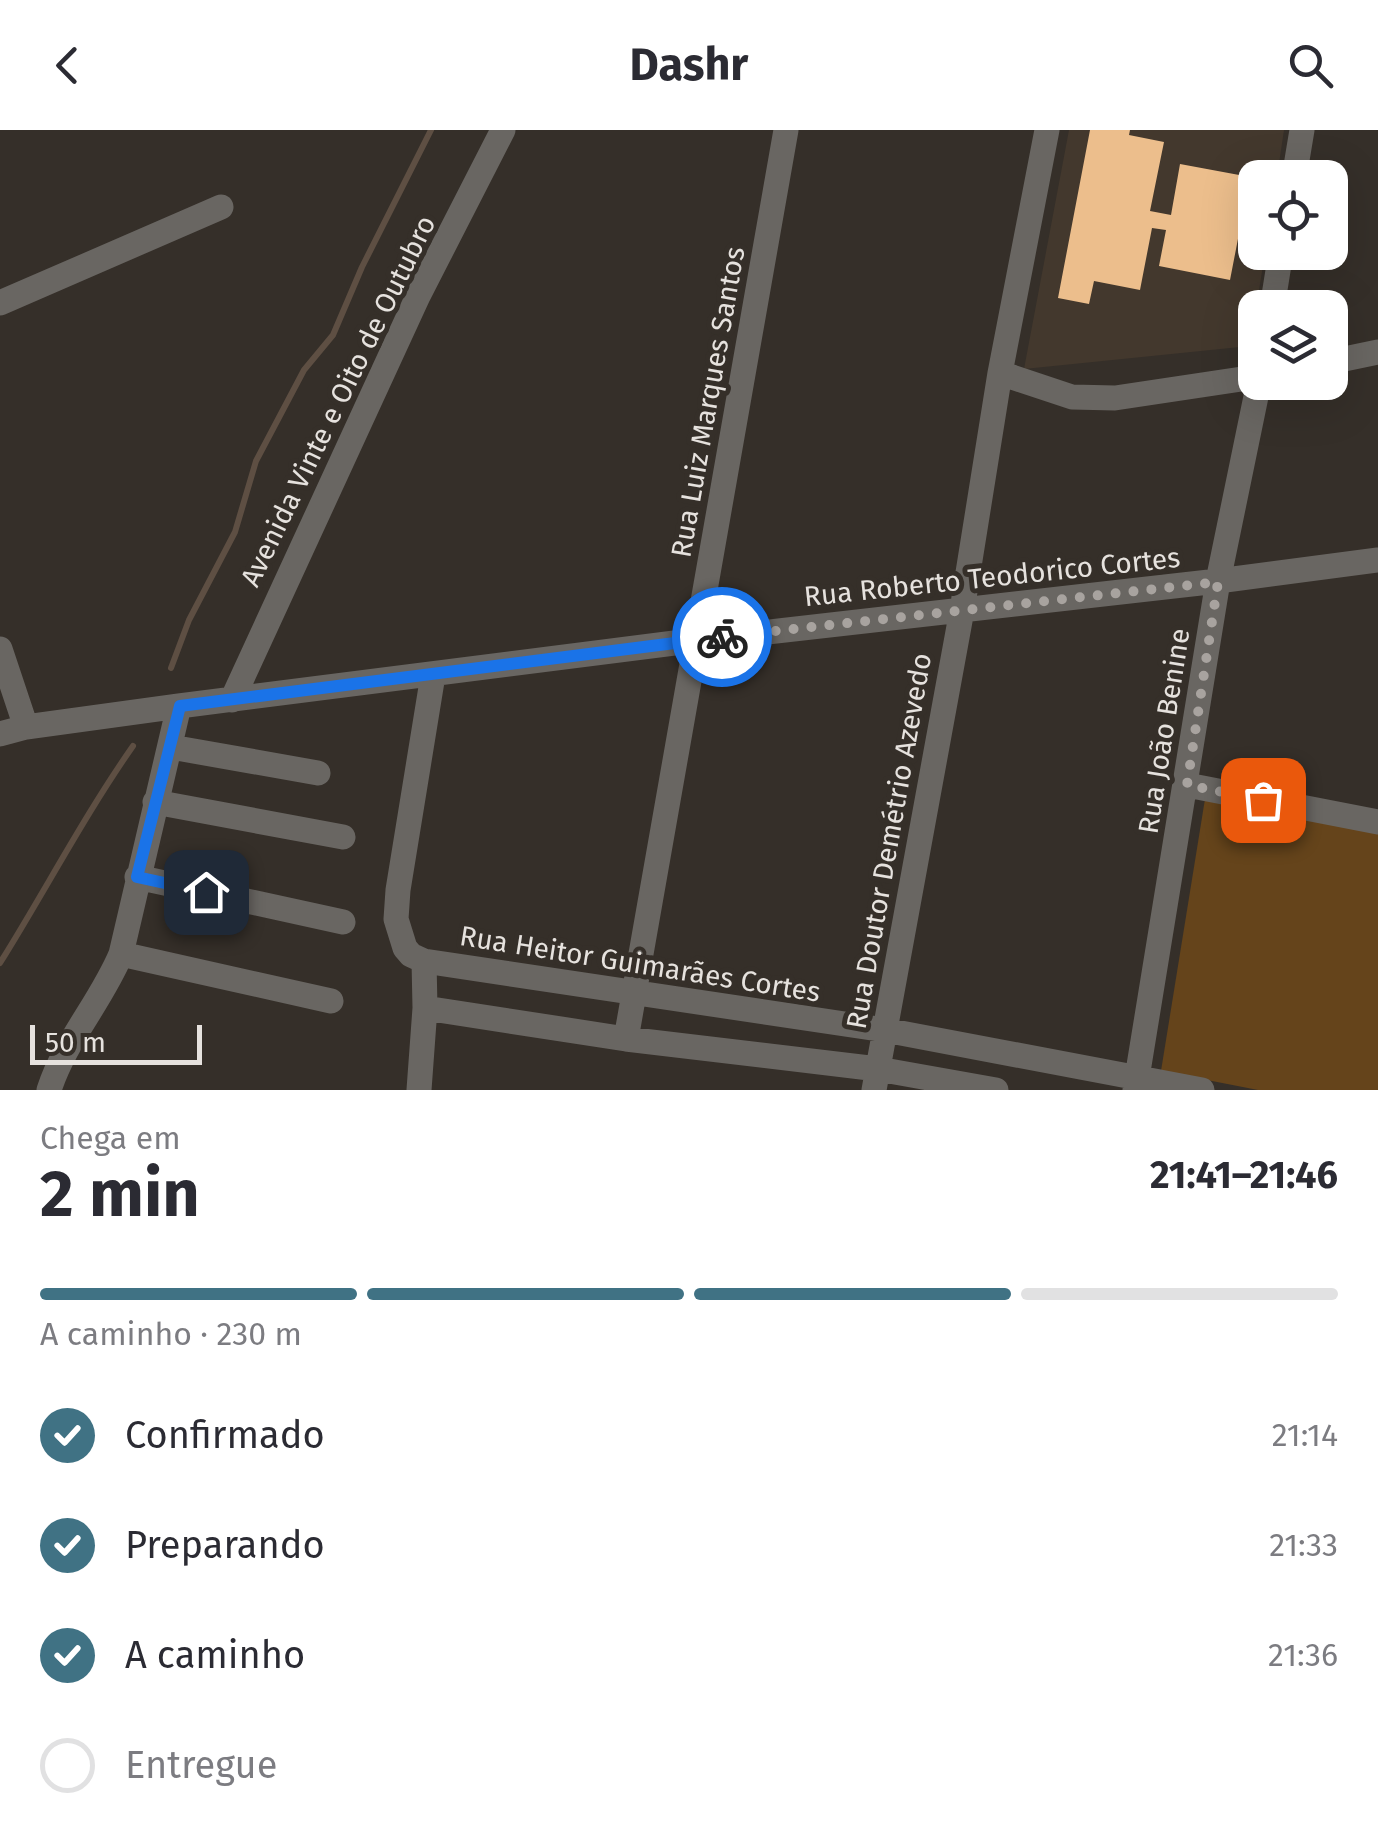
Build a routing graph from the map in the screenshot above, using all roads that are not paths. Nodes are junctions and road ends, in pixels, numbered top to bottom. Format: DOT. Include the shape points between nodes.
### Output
graph roads {
  1 [pos="503,130"];
  2 [pos="786,130"];
  3 [pos="1046,130"];
  4 [pos="1302,130"];
  5 [pos="1297,160"];
  6 [pos="222,207"];
  7 [pos="0,302"];
  8 [pos="1378,352"];
  9 [pos="1348,358"];
  10 [pos="1000,373"];
  11 [pos="1238,382"];
  12 [pos="1253,400"];
  13 [pos="1378,560"];
  14 [pos="1218,582"];
  15 [pos="962,610"];
  16 [pos="698,640"];
  17 [pos="3,664"];
  18 [pos="433,675"];
  19 [pos="232,700"];
  20 [pos="180,706"];
  21 [pos="26,727"];
  22 [pos="0,734"];
  23 [pos="171,746"];
  24 [pos="318,773"];
  25 [pos="1187,785"];
  26 [pos="155,802"];
  27 [pos="1378,822"];
  28 [pos="343,837"];
  29 [pos="137,877"];
  30 [pos="343,922"];
  31 [pos="121,954"];
  32 [pos="424,962"];
  33 [pos="633,995"];
  34 [pos="331,1001"];
  35 [pos="425,1008"];
  36 [pos="884,1030"];
  37 [pos="626,1039"];
  38 [pos="876,1080"];
  39 [pos="1135,1084"];
  40 [pos="49,1090"];
  41 [pos="418,1090"];
  42 [pos="996,1090"];
  43 [pos="1202,1090"];
  1 -- 19 [label="street, Avenida Vinte e Oito de Outubro" via="418,296"];
  2 -- 16 [label="street, Rua Luiz Marques Santos"];
  3 -- 10 [label="street, Rua Doutor Demétrio Azevedo"];
  4 -- 5 [label="street"];
  6 -- 7 [label="street"];
  8 -- 9 [label="street"];
  10 -- 11 [label="street" via="1072,397"];
  10 -- 15 [label="street, Rua Doutor Demétrio Azevedo"];
  12 -- 14 [label="street, Rua João Benine"];
  13 -- 14 [label="street, Rua Roberto Teodorico Cortes"];
  14 -- 15 [label="street, Rua Roberto Teodorico Cortes"];
  14 -- 25 [label="street, Rua João Benine"];
  15 -- 16 [label="street, Rua Roberto Teodorico Cortes"];
  15 -- 36 [label="street, Rua Doutor Demétrio Azevedo"];
  16 -- 18 [label="street, Rua Roberto Teodorico Cortes"];
  16 -- 33 [label="street, Rua Luiz Marques Santos"];
  17 -- 21 [label="street"];
  18 -- 19 [label="street, Rua Roberto Teodorico Cortes"];
  18 -- 32 [label="street" via="396,919 405,948"];
  19 -- 20 [label="street, Rua Roberto Teodorico Cortes"];
  20 -- 21 [label="street, Rua Roberto Teodorico Cortes"];
  20 -- 23 [label="street"];
  21 -- 22 [label="street, Rua Roberto Teodorico Cortes"];
  23 -- 24 [label="street"];
  23 -- 26 [label="street"];
  25 -- 27 [label="street"];
  25 -- 39 [label="street, Rua João Benine"];
  26 -- 28 [label="street"];
  26 -- 29 [label="street"];
  29 -- 30 [label="street"];
  29 -- 31 [label="street"];
  31 -- 34 [label="street"];
  31 -- 40 [label="street" via="64,1050"];
  32 -- 33 [label="street, Rua Heitor Guimarães Cortes"];
  32 -- 35 [label="street"];
  33 -- 36 [label="street, Rua Heitor Guimarães Cortes"];
  33 -- 37 [label="street, Rua Luiz Marques Santos"];
  35 -- 37 [label="street"];
  35 -- 41 [label="street"];
  36 -- 38 [label="street, Rua Doutor Demétrio Azevedo"];
  36 -- 39 [label="street, Rua Heitor Guimarães Cortes"];
  37 -- 38 [label="street"];
  38 -- 42 [label="street"];
  39 -- 43 [label="street, Rua Heitor Guimarães Cortes"];
}
